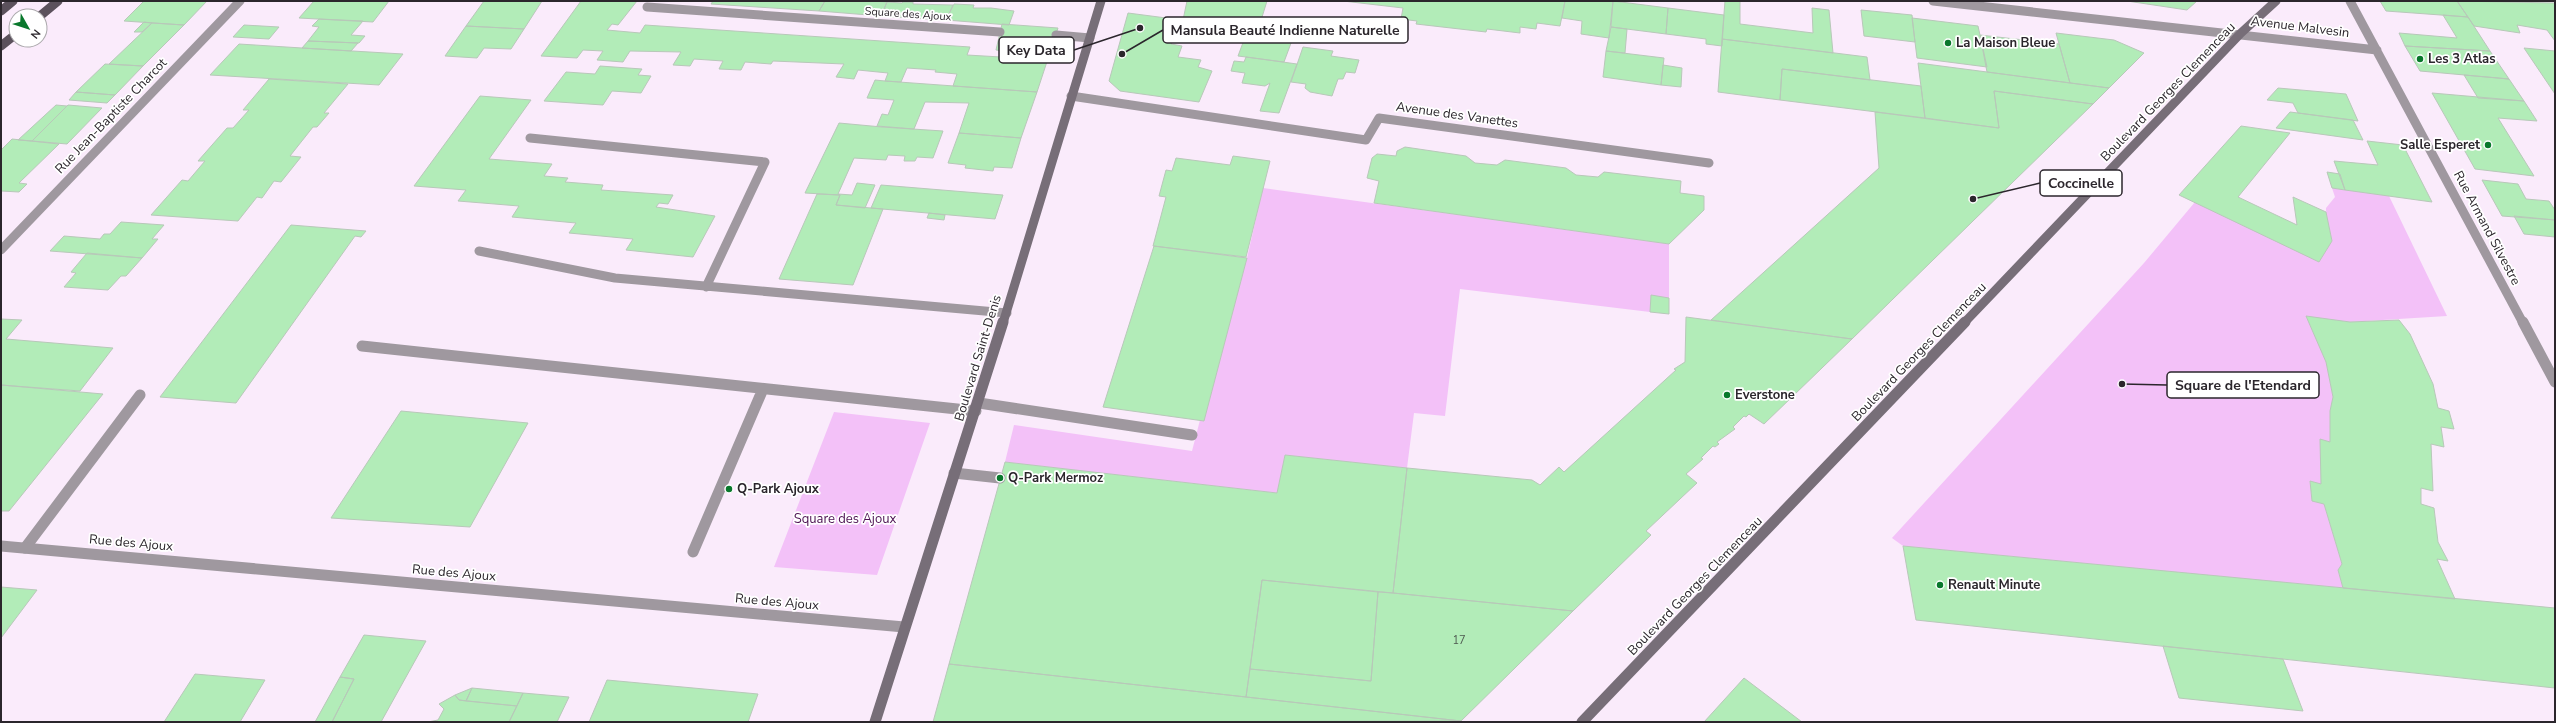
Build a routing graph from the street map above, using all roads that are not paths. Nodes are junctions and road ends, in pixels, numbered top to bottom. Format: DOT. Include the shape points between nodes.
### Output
graph roads {
  1 [pos="13,1"];
  2 [pos="58,1"];
  3 [pos="240,1"];
  4 [pos="1101,1"];
  5 [pos="1933,1"];
  6 [pos="2276,1"];
  7 [pos="2350,1"];
  8 [pos="647,7"];
  9 [pos="48,9"];
  10 [pos="1,11"];
  11 [pos="1000,32"];
  12 [pos="2241,33"];
  13 [pos="1056,36"];
  14 [pos="1090,38"];
  15 [pos="2377,50"];
  16 [pos="1072,96"];
  17 [pos="530,138"];
  18 [pos="1710,163"];
  19 [pos="1,250"];
  20 [pos="479,251"];
  21 [pos="706,287"];
  22 [pos="1007,313"];
  23 [pos="362,346"];
  24 [pos="2555,382"];
  25 [pos="763,389"];
  26 [pos="140,395"];
  27 [pos="978,407"];
  28 [pos="1192,435"];
  29 [pos="954,472"];
  30 [pos="1000,478"];
  31 [pos="1,546"];
  32 [pos="25,548"];
  33 [pos="693,552"];
  34 [pos="904,627"];
  35 [pos="876,722"];
  36 [pos="1582,722"];
  1 -- 10 [label="main road"];
  2 -- 9 [label="main road"];
  3 -- 19 [label="street, Rue Jean-Baptiste Charcot"];
  4 -- 14 [label="main road, Boulevard Saint-Denis"];
  5 -- 12 [label="street, Avenue Malvesin"];
  6 -- 12 [label="main road, Boulevard Georges Clemenceau"];
  7 -- 15 [label="street, Rue Armand Silvestre"];
  8 -- 11 [label="street, Square des Ajoux"];
  12 -- 15 [label="street, Avenue Malvesin"];
  12 -- 36 [label="main road, Boulevard Georges Clemenceau"];
  13 -- 14 [label="street"];
  14 -- 16 [label="main road, Boulevard Saint-Denis"];
  15 -- 24 [label="street, Rue Armand Silvestre"];
  16 -- 18 [label="street, Avenue des Vanettes" via="1366,140 1379,118"];
  16 -- 22 [label="main road, Boulevard Saint-Denis"];
  17 -- 21 [label="street" via="765,162"];
  20 -- 21 [label="street" via="615,278"];
  21 -- 22 [label="street"];
  22 -- 27 [label="main road, Boulevard Saint-Denis"];
  23 -- 25 [label="street"];
  25 -- 27 [label="street"];
  25 -- 33 [label="street"];
  26 -- 32 [label="street"];
  27 -- 28 [label="street"];
  27 -- 29 [label="main road, Boulevard Saint-Denis"];
  29 -- 30 [label="street"];
  29 -- 34 [label="main road, Boulevard Saint-Denis"];
  31 -- 32 [label="street, Rue des Ajoux"];
  32 -- 34 [label="street, Rue des Ajoux"];
  34 -- 35 [label="main road, Boulevard Saint-Denis"];
}
